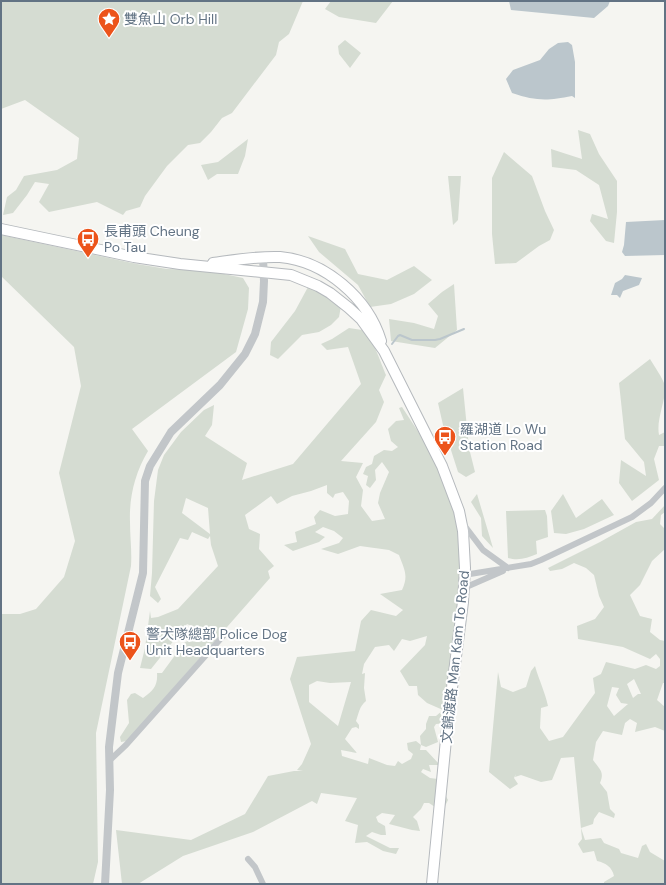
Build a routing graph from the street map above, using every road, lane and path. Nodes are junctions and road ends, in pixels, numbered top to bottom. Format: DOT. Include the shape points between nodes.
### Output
graph roads {
  1 [pos="1,229"];
  2 [pos="263,258"];
  3 [pos="202,265"];
  4 [pos="264,272"];
  5 [pos="384,351"];
  6 [pos="665,488"];
  7 [pos="461,520"];
  8 [pos="508,568"];
  9 [pos="464,575"];
  10 [pos="464,588"];
  11 [pos="224,635"];
  12 [pos="110,760"];
  13 [pos="248,859"];
  14 [pos="105,884"];
  15 [pos="263,884"];
  16 [pos="432,884"];
  1 -- 3 [label="main road, 文錦渡路 Man Kam To Road" via="134,257"];
  2 -- 3 [label="main road, 文錦渡路 Man Kam To Road" via="248,257"];
  2 -- 4 [label="street"];
  2 -- 5 [label="main road, 文錦渡路 Man Kam To Road" via="291,259 314,266 339,281 371,318"];
  3 -- 4 [label="main road, 文錦渡路 Man Kam To Road"];
  4 -- 5 [label="main road, 文錦渡路 Man Kam To Road" via="291,275 330,293 355,313"];
  4 -- 12 [label="street" via="258,323 245,354 220,385 171,432 150,466 145,481 143,573 118,673 109,747"];
  5 -- 7 [label="main road, 文錦渡路 Man Kam To Road" via="442,466"];
  6 -- 8 [label="street" via="641,512 625,521 531,564"];
  7 -- 8 [label="street" via="483,550"];
  7 -- 9 [label="main road, 文錦渡路 Man Kam To Road"];
  8 -- 9 [label="street"];
  8 -- 10 [label="street"];
  9 -- 10 [label="main road, 文錦渡路 Man Kam To Road"];
  10 -- 16 [label="main road, 文錦渡路 Man Kam To Road"];
  11 -- 12 [label="street"];
  12 -- 14 [label="street"];
  13 -- 15 [label="street"];
}
